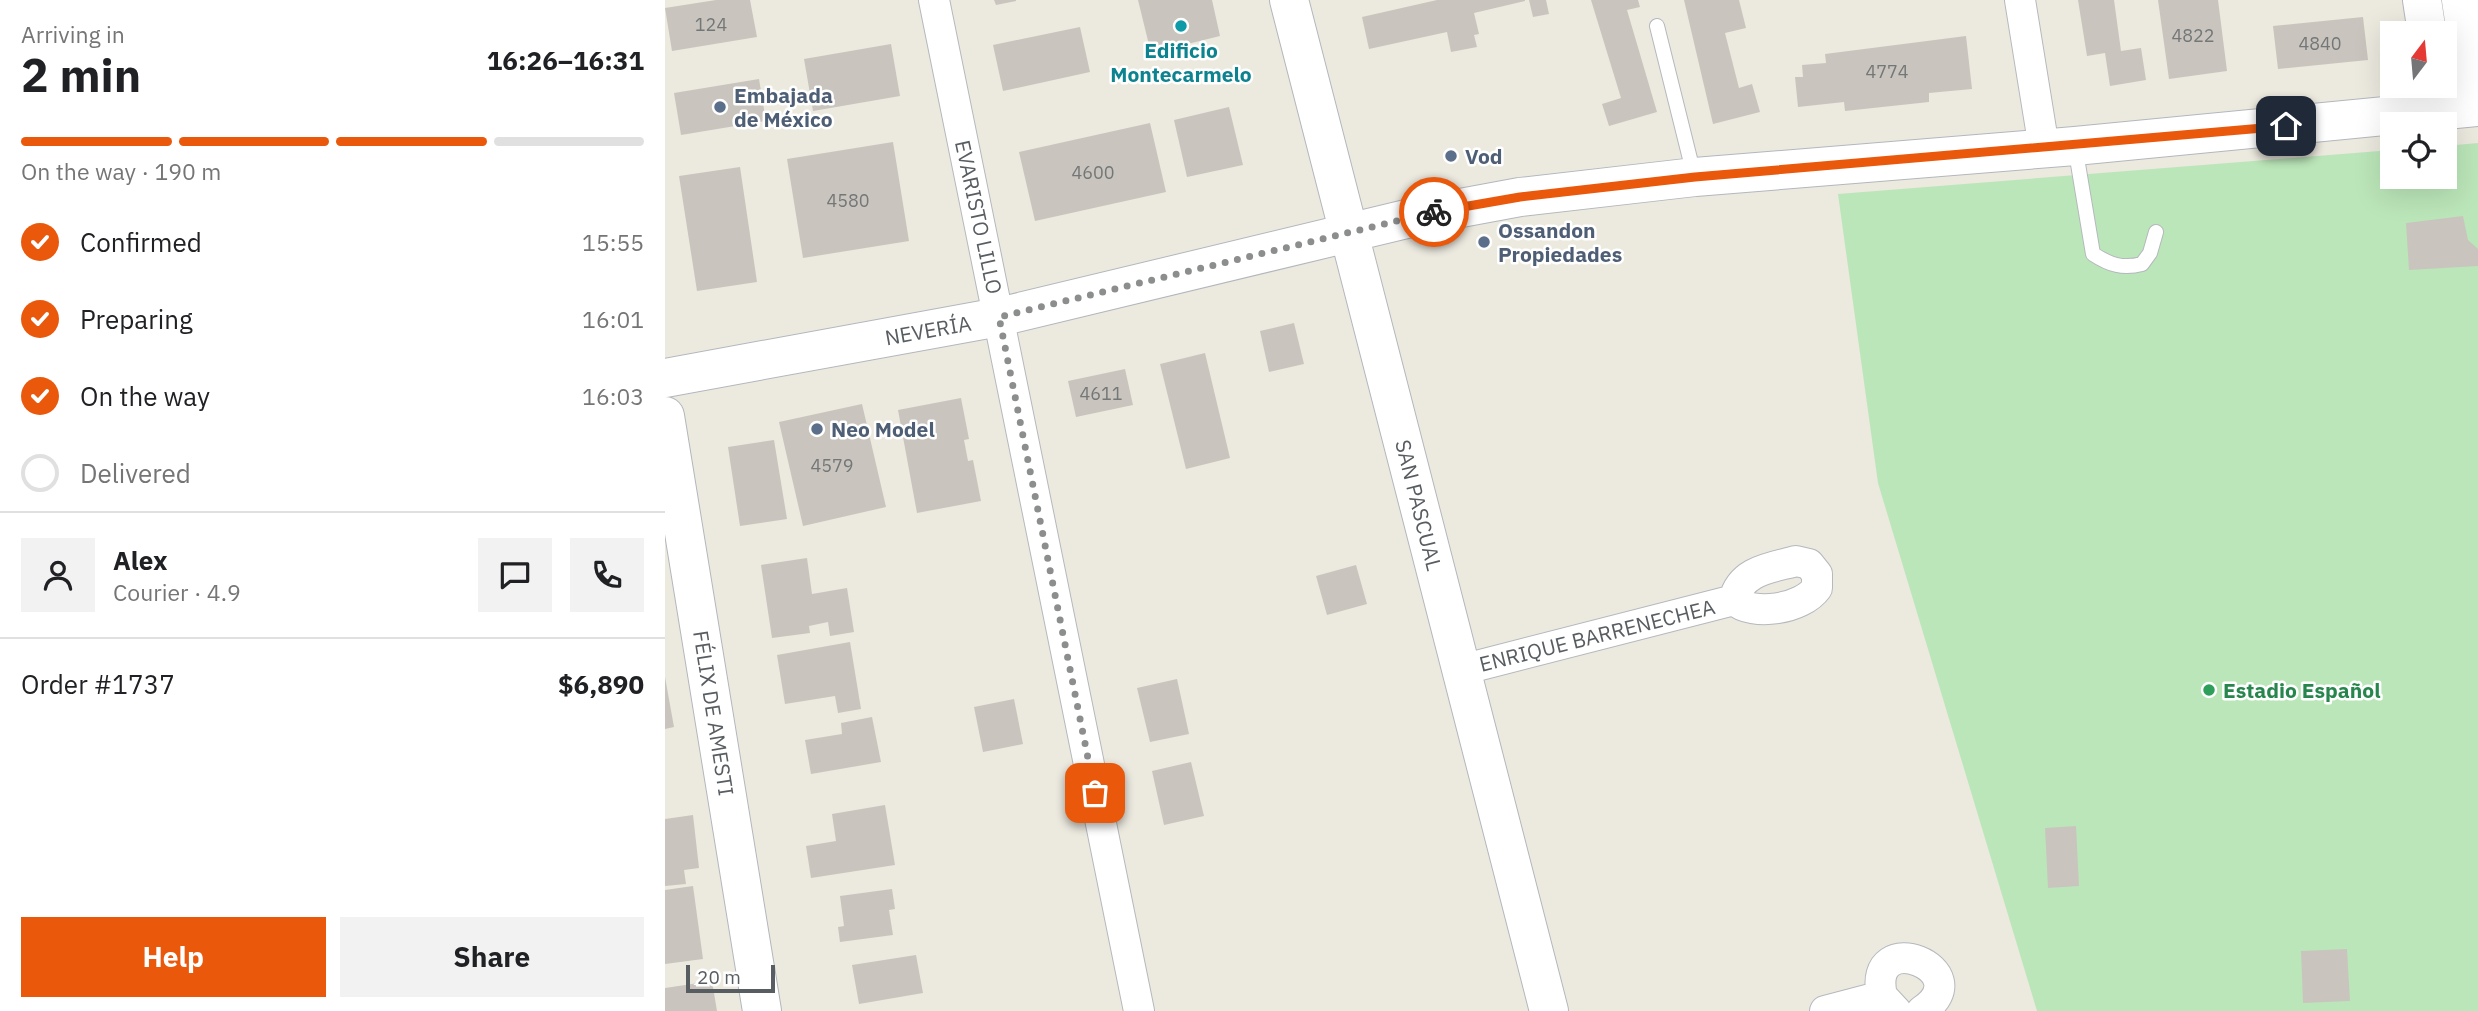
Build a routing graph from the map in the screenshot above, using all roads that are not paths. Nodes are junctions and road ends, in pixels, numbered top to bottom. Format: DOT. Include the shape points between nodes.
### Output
graph roads {
  1 [pos="934,0"];
  2 [pos="1289,0"];
  3 [pos="2020,0"];
  4 [pos="2422,0"];
  5 [pos="2461,0"];
  6 [pos="2425,21"];
  7 [pos="1657,26"];
  8 [pos="2436,99"];
  9 [pos="2477,107"];
  10 [pos="2059,147"];
  11 [pos="1695,177"];
  12 [pos="2156,232"];
  13 [pos="1349,233"];
  14 [pos="999,317"];
  15 [pos="665,377"];
  16 [pos="665,415"];
  17 [pos="1734,600"];
  18 [pos="1461,670"];
  19 [pos="1889,1003"];
  20 [pos="762,1011"];
  21 [pos="1139,1011"];
  22 [pos="1549,1011"];
  23 [pos="1825,1011"];
  24 [pos="1922,1011"];
  1 -- 14 [label="street, EVARISTO LILLO"];
  2 -- 13 [label="street, SAN PASCUAL"];
  3 -- 10 [label="street"];
  4 -- 6 [label="street"];
  5 -- 9 [label="street"];
  7 -- 11 [label="lane"];
  8 -- 9 [label="street, NEVERÍA"];
  8 -- 10 [label="street, NEVERÍA"];
  10 -- 11 [label="street, NEVERÍA"];
  10 -- 12 [label="lane" via="2093,254 2127,267 2142,264"];
  11 -- 13 [label="street, NEVERÍA" via="1471,204"];
  13 -- 14 [label="street, NEVERÍA"];
  13 -- 18 [label="street, SAN PASCUAL"];
  14 -- 15 [label="street, NEVERÍA"];
  14 -- 21 [label="street, EVARISTO LILLO"];
  16 -- 20 [label="street, FÉLIX DE AMESTI"];
  17 -- 18 [label="street, ENRIQUE BARRENECHEA"];
  18 -- 22 [label="street, SAN PASCUAL"];
  19 -- 23 [label="street"];
  19 -- 24 [label="street" via="1881,977 1892,962 1919,959 1937,979 1935,998"];
}
